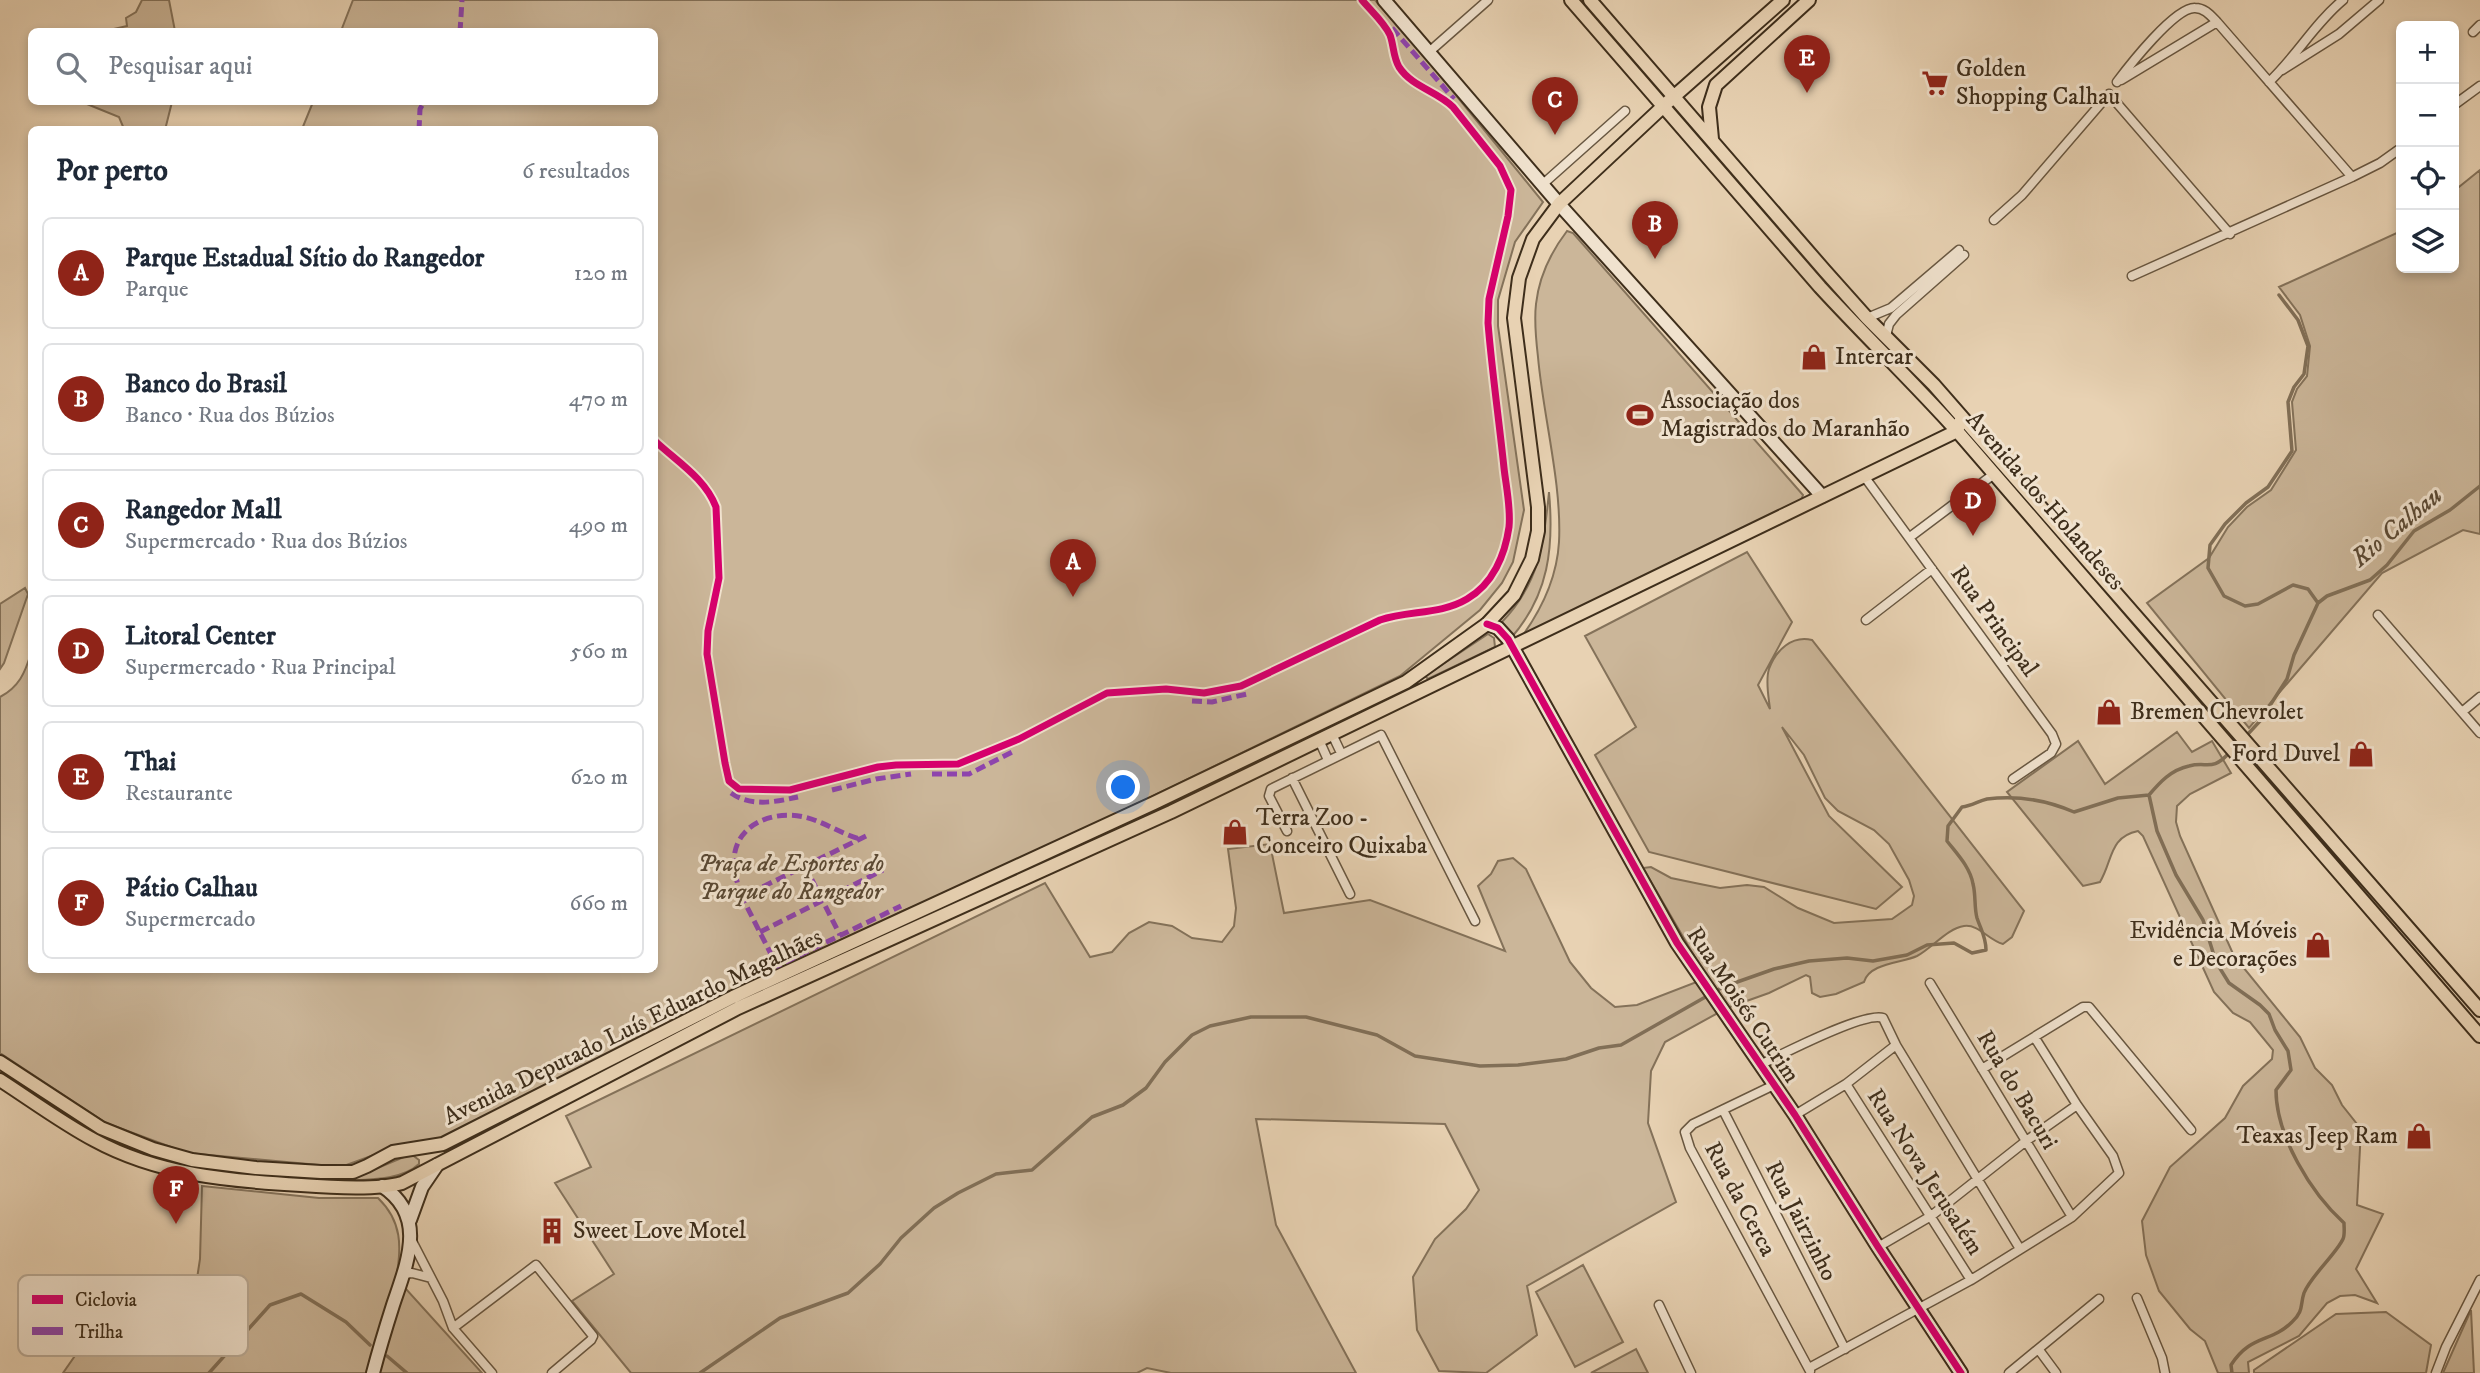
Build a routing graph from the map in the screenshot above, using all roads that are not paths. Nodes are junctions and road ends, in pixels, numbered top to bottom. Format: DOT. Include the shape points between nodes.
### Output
graph roads {
  1 [pos="1384,0"];
  2 [pos="1488,0"];
  3 [pos="1571,0"];
  4 [pos="1590,0"];
  5 [pos="1783,0"];
  6 [pos="1809,0"];
  7 [pos="2343,0"];
  8 [pos="2379,0"];
  9 [pos="2217,22"];
  10 [pos="1429,51"];
  11 [pos="2282,70"];
  12 [pos="2269,82"];
  13 [pos="2480,86"];
  14 [pos="1674,96"];
  15 [pos="2459,102"];
  16 [pos="1663,106"];
  17 [pos="1625,111"];
  18 [pos="1713,141"];
  19 [pos="2396,152"];
  20 [pos="2352,177"];
  21 [pos="1543,184"];
  22 [pos="1559,204"];
  23 [pos="1994,220"];
  24 [pos="2230,234"];
  25 [pos="2132,276"];
  26 [pos="1867,317"];
  27 [pos="1886,336"];
  28 [pos="1962,417"];
  29 [pos="1956,431"];
  30 [pos="1994,474"];
  31 [pos="1864,476"];
  32 [pos="1822,496"];
  33 [pos="1910,537"];
  34 [pos="1932,569"];
  35 [pos="2378,615"];
  36 [pos="1866,620"];
  37 [pos="1487,624"];
  38 [pos="1512,647"];
  39 [pos="2480,697"];
  40 [pos="2462,712"];
  41 [pos="2480,733"];
  42 [pos="1332,734"];
  43 [pos="1319,740"];
  44 [pos="1342,753"];
  45 [pos="1328,760"];
  46 [pos="1292,778"];
  47 [pos="2013,779"];
  48 [pos="1287,831"];
  49 [pos="1350,894"];
  50 [pos="1475,921"];
  51 [pos="1930,983"];
  52 [pos="2480,1010"];
  53 [pos="2480,1035"];
  54 [pos="2035,1038"];
  55 [pos="1896,1045"];
  56 [pos="0,1062"];
  57 [pos="1760,1065"];
  58 [pos="1982,1069"];
  59 [pos="0,1080"];
  60 [pos="1846,1084"];
  61 [pos="1774,1085"];
  62 [pos="2077,1105"];
  63 [pos="1723,1110"];
  64 [pos="1795,1115"];
  65 [pos="2191,1130"];
  66 [pos="2026,1141"];
  67 [pos="413,1149"];
  68 [pos="439,1163"];
  69 [pos="418,1176"];
  70 [pos="1978,1179"];
  71 [pos="382,1186"];
  72 [pos="1931,1216"];
  73 [pos="2071,1217"];
  74 [pos="409,1224"];
  75 [pos="411,1238"];
  76 [pos="1878,1247"];
  77 [pos="2020,1250"];
  78 [pos="404,1274"];
  79 [pos="431,1278"];
  80 [pos="1971,1280"];
  81 [pos="2480,1280"];
  82 [pos="2137,1298"];
  83 [pos="2099,1299"];
  84 [pos="1658,1305"];
  85 [pos="1919,1309"];
  86 [pos="453,1328"];
  87 [pos="1844,1349"];
  88 [pos="2039,1350"];
  89 [pos="1810,1371"];
  90 [pos="373,1373"];
  91 [pos="492,1373"];
  92 [pos="552,1373"];
  93 [pos="1690,1373"];
  94 [pos="1961,1373"];
  95 [pos="2009,1373"];
  96 [pos="2056,1373"];
  97 [pos="2165,1373"];
  98 [pos="2436,1373"];
  1 -- 10 [label="main road"];
  2 -- 10 [label="street"];
  3 -- 16 [label="main road, Avenida dos Holandeses"];
  4 -- 14 [label="main road, Avenida dos Holandeses"];
  5 -- 14 [label="main road, Avenida Deputado Luís Eduardo Magalhães"];
  6 -- 18 [label="main road" via="1716,85 1709,107"];
  7 -- 11 [label="street"];
  8 -- 11 [label="street" via="2339,34"];
  9 -- 9 [label="street" via="2202,9 2183,11 2117,82"];
  9 -- 12 [label="street"];
  10 -- 21 [label="main road"];
  11 -- 12 [label="street"];
  12 -- 20 [label="street"];
  13 -- 15 [label="street"];
  14 -- 16 [label="main road, Avenida Deputado Luís Eduardo Magalhães"];
  14 -- 18 [label="main road, Avenida dos Holandeses"];
  16 -- 22 [label="main road, Avenida Deputado Luís Eduardo Magalhães"];
  16 -- 29 [label="main road, Avenida dos Holandeses" via="1820,288"];
  17 -- 21 [label="street"];
  18 -- 26 [label="main road, Avenida dos Holandeses"];
  19 -- 20 [label="street"];
  20 -- 24 [label="street"];
  21 -- 22 [label="main road"];
  22 -- 32 [label="main road"];
  22 -- 37 [label="main road, Avenida Deputado Luís Eduardo Magalhães" via="1528,250 1514,305 1538,507 1536,540 1522,583"];
  23 -- 24 [label="street" via="2022,195 2109,94"];
  24 -- 25 [label="street"];
  26 -- 27 [label="main road, Avenida dos Holandeses"];
  26 -- 27 [label="street" via="1893,307 1961,252 1896,315"];
  27 -- 28 [label="main road, Avenida dos Holandeses"];
  28 -- 29 [label="main road"];
  28 -- 52 [label="main road, Avenida dos Holandeses"];
  29 -- 30 [label="main road, Avenida dos Holandeses"];
  29 -- 31 [label="main road, Avenida Deputado Luís Eduardo Magalhães"];
  30 -- 33 [label="street"];
  30 -- 53 [label="main road, Avenida dos Holandeses"];
  31 -- 32 [label="main road, Avenida Deputado Luís Eduardo Magalhães"];
  31 -- 33 [label="street, Rua Principal"];
  32 -- 38 [label="main road, Avenida Deputado Luís Eduardo Magalhães"];
  33 -- 34 [label="street, Rua Principal"];
  34 -- 36 [label="street"];
  34 -- 47 [label="street, Rua Principal" via="2055,740 2051,753"];
  35 -- 40 [label="street"];
  37 -- 38 [label="main road, Rua Moisés Cutrim" via="1501,631"];
  37 -- 67 [label="main road, Avenida Deputado Luís Eduardo Magalhães" via="1396,687 733,997 443,1144"];
  38 -- 42 [label="main road, Avenida Deputado Luís Eduardo Magalhães"];
  38 -- 57 [label="main road, Rua Moisés Cutrim" via="1677,943"];
  39 -- 40 [label="street"];
  40 -- 41 [label="street"];
  42 -- 43 [label="main road, Avenida Deputado Luís Eduardo Magalhães"];
  42 -- 44 [label="street"];
  43 -- 45 [label="street"];
  43 -- 68 [label="main road, Avenida Deputado Luís Eduardo Magalhães" via="738,1008"];
  44 -- 45 [label="street"];
  44 -- 50 [label="street" via="1377,735 1383,737"];
  45 -- 46 [label="street"];
  46 -- 48 [label="street" via="1269,792"];
  46 -- 49 [label="street"];
  51 -- 58 [label="street, Rua do Bacuri"];
  54 -- 58 [label="street"];
  54 -- 62 [label="street"];
  54 -- 65 [label="street" via="2089,1007"];
  55 -- 57 [label="street, Rua Nova Jerusalém" via="1883,1018 1874,1016"];
  55 -- 60 [label="street"];
  55 -- 70 [label="street, Rua Nova Jerusalém"];
  56 -- 67 [label="main road, Avenida Deputado Luís Eduardo Magalhães" via="101,1128 192,1160 343,1172"];
  57 -- 61 [label="main road, Rua Moisés Cutrim"];
  58 -- 66 [label="street, Rua do Bacuri"];
  59 -- 71 [label="main road, Avenida Deputado Luís Eduardo Magalhães" via="95,1141 145,1162 219,1178"];
  60 -- 64 [label="street"];
  60 -- 72 [label="street, Rua Nova Jerusalém"];
  61 -- 63 [label="street, Rua da Cerca"];
  61 -- 64 [label="main road, Rua Moisés Cutrim"];
  62 -- 66 [label="street"];
  62 -- 73 [label="street" via="2113,1156 2119,1173"];
  63 -- 87 [label="street, Rua Jairzinho"];
  63 -- 89 [label="street, Rua da Cerca" via="1688,1128 1686,1138"];
  64 -- 76 [label="main road, Rua Moisés Cutrim"];
  66 -- 70 [label="street"];
  66 -- 73 [label="street, Rua do Bacuri"];
  67 -- 69 [label="main road" via="425,1160"];
  68 -- 69 [label="main road, Avenida Deputado Luís Eduardo Magalhães"];
  68 -- 74 [label="main road" via="422,1186"];
  69 -- 71 [label="main road, Avenida Deputado Luís Eduardo Magalhães"];
  70 -- 72 [label="street"];
  70 -- 77 [label="street, Rua Nova Jerusalém"];
  71 -- 74 [label="main road" via="401,1202"];
  72 -- 76 [label="street"];
  72 -- 80 [label="street, Rua Nova Jerusalém"];
  73 -- 77 [label="street"];
  74 -- 75 [label="main road"];
  75 -- 78 [label="main road"];
  75 -- 79 [label="street"];
  76 -- 85 [label="main road, Rua Moisés Cutrim"];
  77 -- 80 [label="street"];
  78 -- 79 [label="street"];
  78 -- 90 [label="main road"];
  79 -- 86 [label="street"];
  80 -- 85 [label="street"];
  81 -- 98 [label="street"];
  82 -- 97 [label="street"];
  83 -- 88 [label="street"];
  84 -- 93 [label="street"];
  85 -- 87 [label="street"];
  85 -- 94 [label="main road, Rua Moisés Cutrim"];
  86 -- 91 [label="street"];
  86 -- 92 [label="street" via="536,1265 593,1336"];
  87 -- 89 [label="street"];
  88 -- 95 [label="street"];
  88 -- 96 [label="street"];
}
